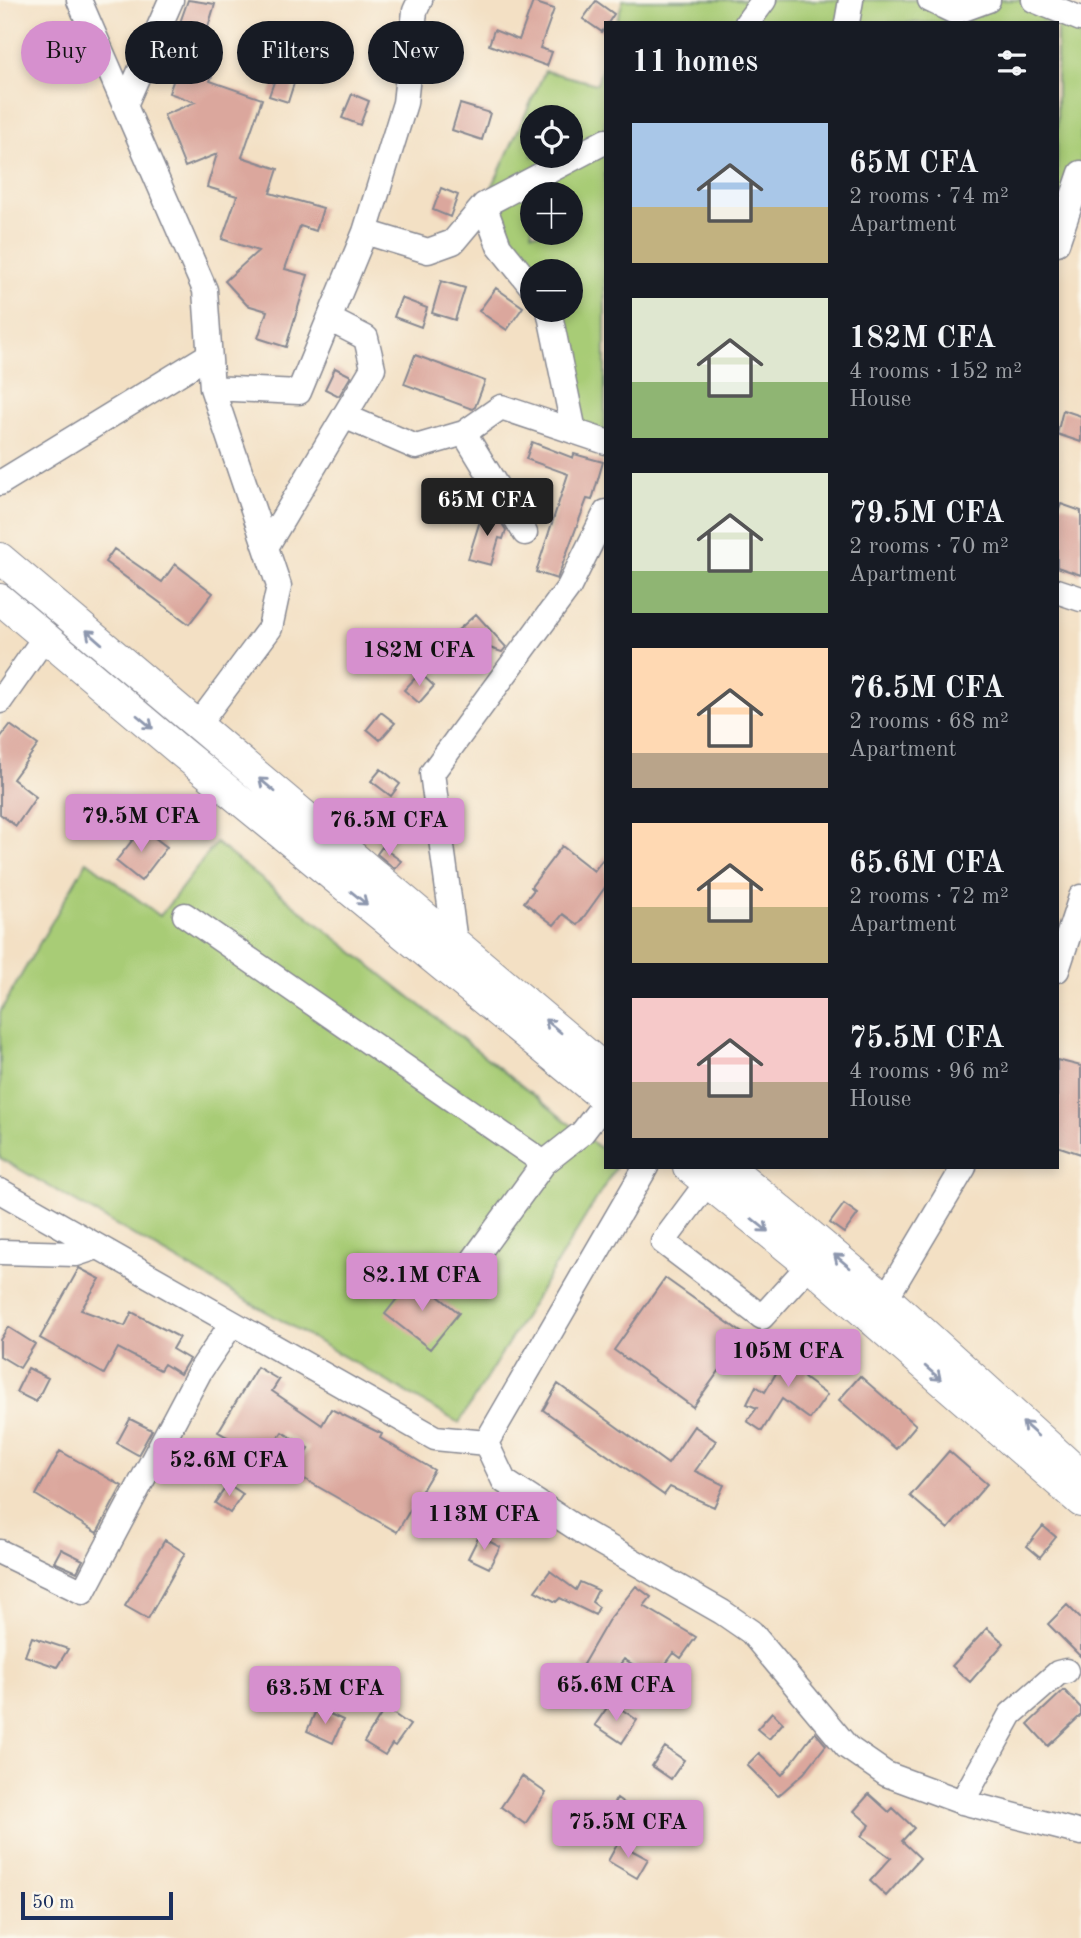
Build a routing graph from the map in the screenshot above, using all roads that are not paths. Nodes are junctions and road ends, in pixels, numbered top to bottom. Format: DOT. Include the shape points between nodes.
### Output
graph roads {
  1 [pos="79,0"];
  2 [pos="171,0"];
  3 [pos="420,0"];
  4 [pos="764,0"];
  5 [pos="851,0"];
  6 [pos="930,0"];
  7 [pos="988,0"];
  8 [pos="1044,2"];
  9 [pos="1081,19"];
  10 [pos="748,21"];
  11 [pos="846,21"];
  12 [pos="125,105"];
  13 [pos="604,143"];
  14 [pos="1081,173"];
  15 [pos="484,205"];
  16 [pos="365,232"];
  17 [pos="1059,237"];
  18 [pos="520,272"];
  19 [pos="329,319"];
  20 [pos="552,322"];
  21 [pos="209,355"];
  22 [pos="212,388"];
  23 [pos="344,416"];
  24 [pos="574,431"];
  25 [pos="464,433"];
  26 [pos="604,441"];
  27 [pos="0,482"];
  28 [pos="604,516"];
  29 [pos="525,533"];
  30 [pos="266,547"];
  31 [pos="0,558"];
  32 [pos="1059,592"];
  33 [pos="0,598"];
  34 [pos="1081,599"];
  35 [pos="45,636"];
  36 [pos="0,701"];
  37 [pos="197,726"];
  38 [pos="1081,897"];
  39 [pos="185,915"];
  40 [pos="455,942"];
  41 [pos="1059,964"];
  42 [pos="496,994"];
  43 [pos="604,1069"];
  44 [pos="604,1099"];
  45 [pos="604,1104"];
  46 [pos="544,1163"];
  47 [pos="645,1169"];
  48 [pos="963,1169"];
  49 [pos="723,1178"];
  50 [pos="0,1191"];
  51 [pos="97,1247"];
  52 [pos="0,1252"];
  53 [pos="809,1265"];
  54 [pos="458,1281"];
  55 [pos="886,1298"];
  56 [pos="232,1325"];
  57 [pos="486,1443"];
  58 [pos="1077,1462"];
  59 [pos="1081,1502"];
  60 [pos="0,1552"];
  61 [pos="1066,1671"];
  62 [pos="962,1802"];
  63 [pos="1081,1833"];
  1 -- 12 [label="street"];
  2 -- 12 [label="street"];
  3 -- 16 [label="street" via="405,103"];
  4 -- 10 [label="street"];
  5 -- 11 [label="street"];
  6 -- 7 [label="street" via="955,12"];
  8 -- 9 [label="street"];
  12 -- 21 [label="street" via="205,290"];
  13 -- 15 [label="street"];
  14 -- 17 [label="street"];
  15 -- 16 [label="street" via="453,242 428,251"];
  15 -- 18 [label="street" via="499,246"];
  16 -- 19 [label="street"];
  19 -- 22 [label="street" via="299,392"];
  19 -- 23 [label="street" via="366,338 373,368"];
  20 -- 24 [label="street"];
  21 -- 22 [label="street"];
  21 -- 27 [label="street"];
  22 -- 30 [label="street"];
  23 -- 25 [label="street" via="416,447"];
  23 -- 30 [label="street"];
  24 -- 25 [label="street" via="501,407"];
  24 -- 26 [label="street"];
  25 -- 29 [label="street"];
  28 -- 40 [label="street" via="569,587 432,773"];
  30 -- 37 [label="street" via="279,586 270,628"];
  37 -- 31 [label="main road, one-way"];
  32 -- 34 [label="street"];
  33 -- 35 [label="main road"];
  35 -- 36 [label="street"];
  35 -- 42 [label="main road, one-way"];
  40 -- 37 [label="main road, one-way"];
  38 -- 41 [label="street"];
  39 -- 46 [label="street"];
  40 -- 42 [label="main road"];
  43 -- 42 [label="main road, one-way"];
  42 -- 44 [label="main road"];
  45 -- 46 [label="street" via="582,1133"];
  46 -- 54 [label="street"];
  47 -- 57 [label="street"];
  48 -- 55 [label="street"];
  49 -- 53 [label="main road, one-way"];
  49 -- 53 [label="street" via="663,1242 762,1317"];
  55 -- 49 [label="main road, one-way"];
  50 -- 51 [label="street"];
  51 -- 52 [label="street" via="76,1254"];
  51 -- 56 [label="street"];
  53 -- 59 [label="main road, one-way"];
  58 -- 55 [label="main road, one-way"];
  56 -- 57 [label="street" via="435,1438"];
  56 -- 60 [label="street" via="200,1371 83,1592"];
  57 -- 62 [label="street" via="505,1481 751,1632 846,1747 886,1774"];
  61 -- 62 [label="street" via="1011,1714"];
  62 -- 63 [label="street"];
}
